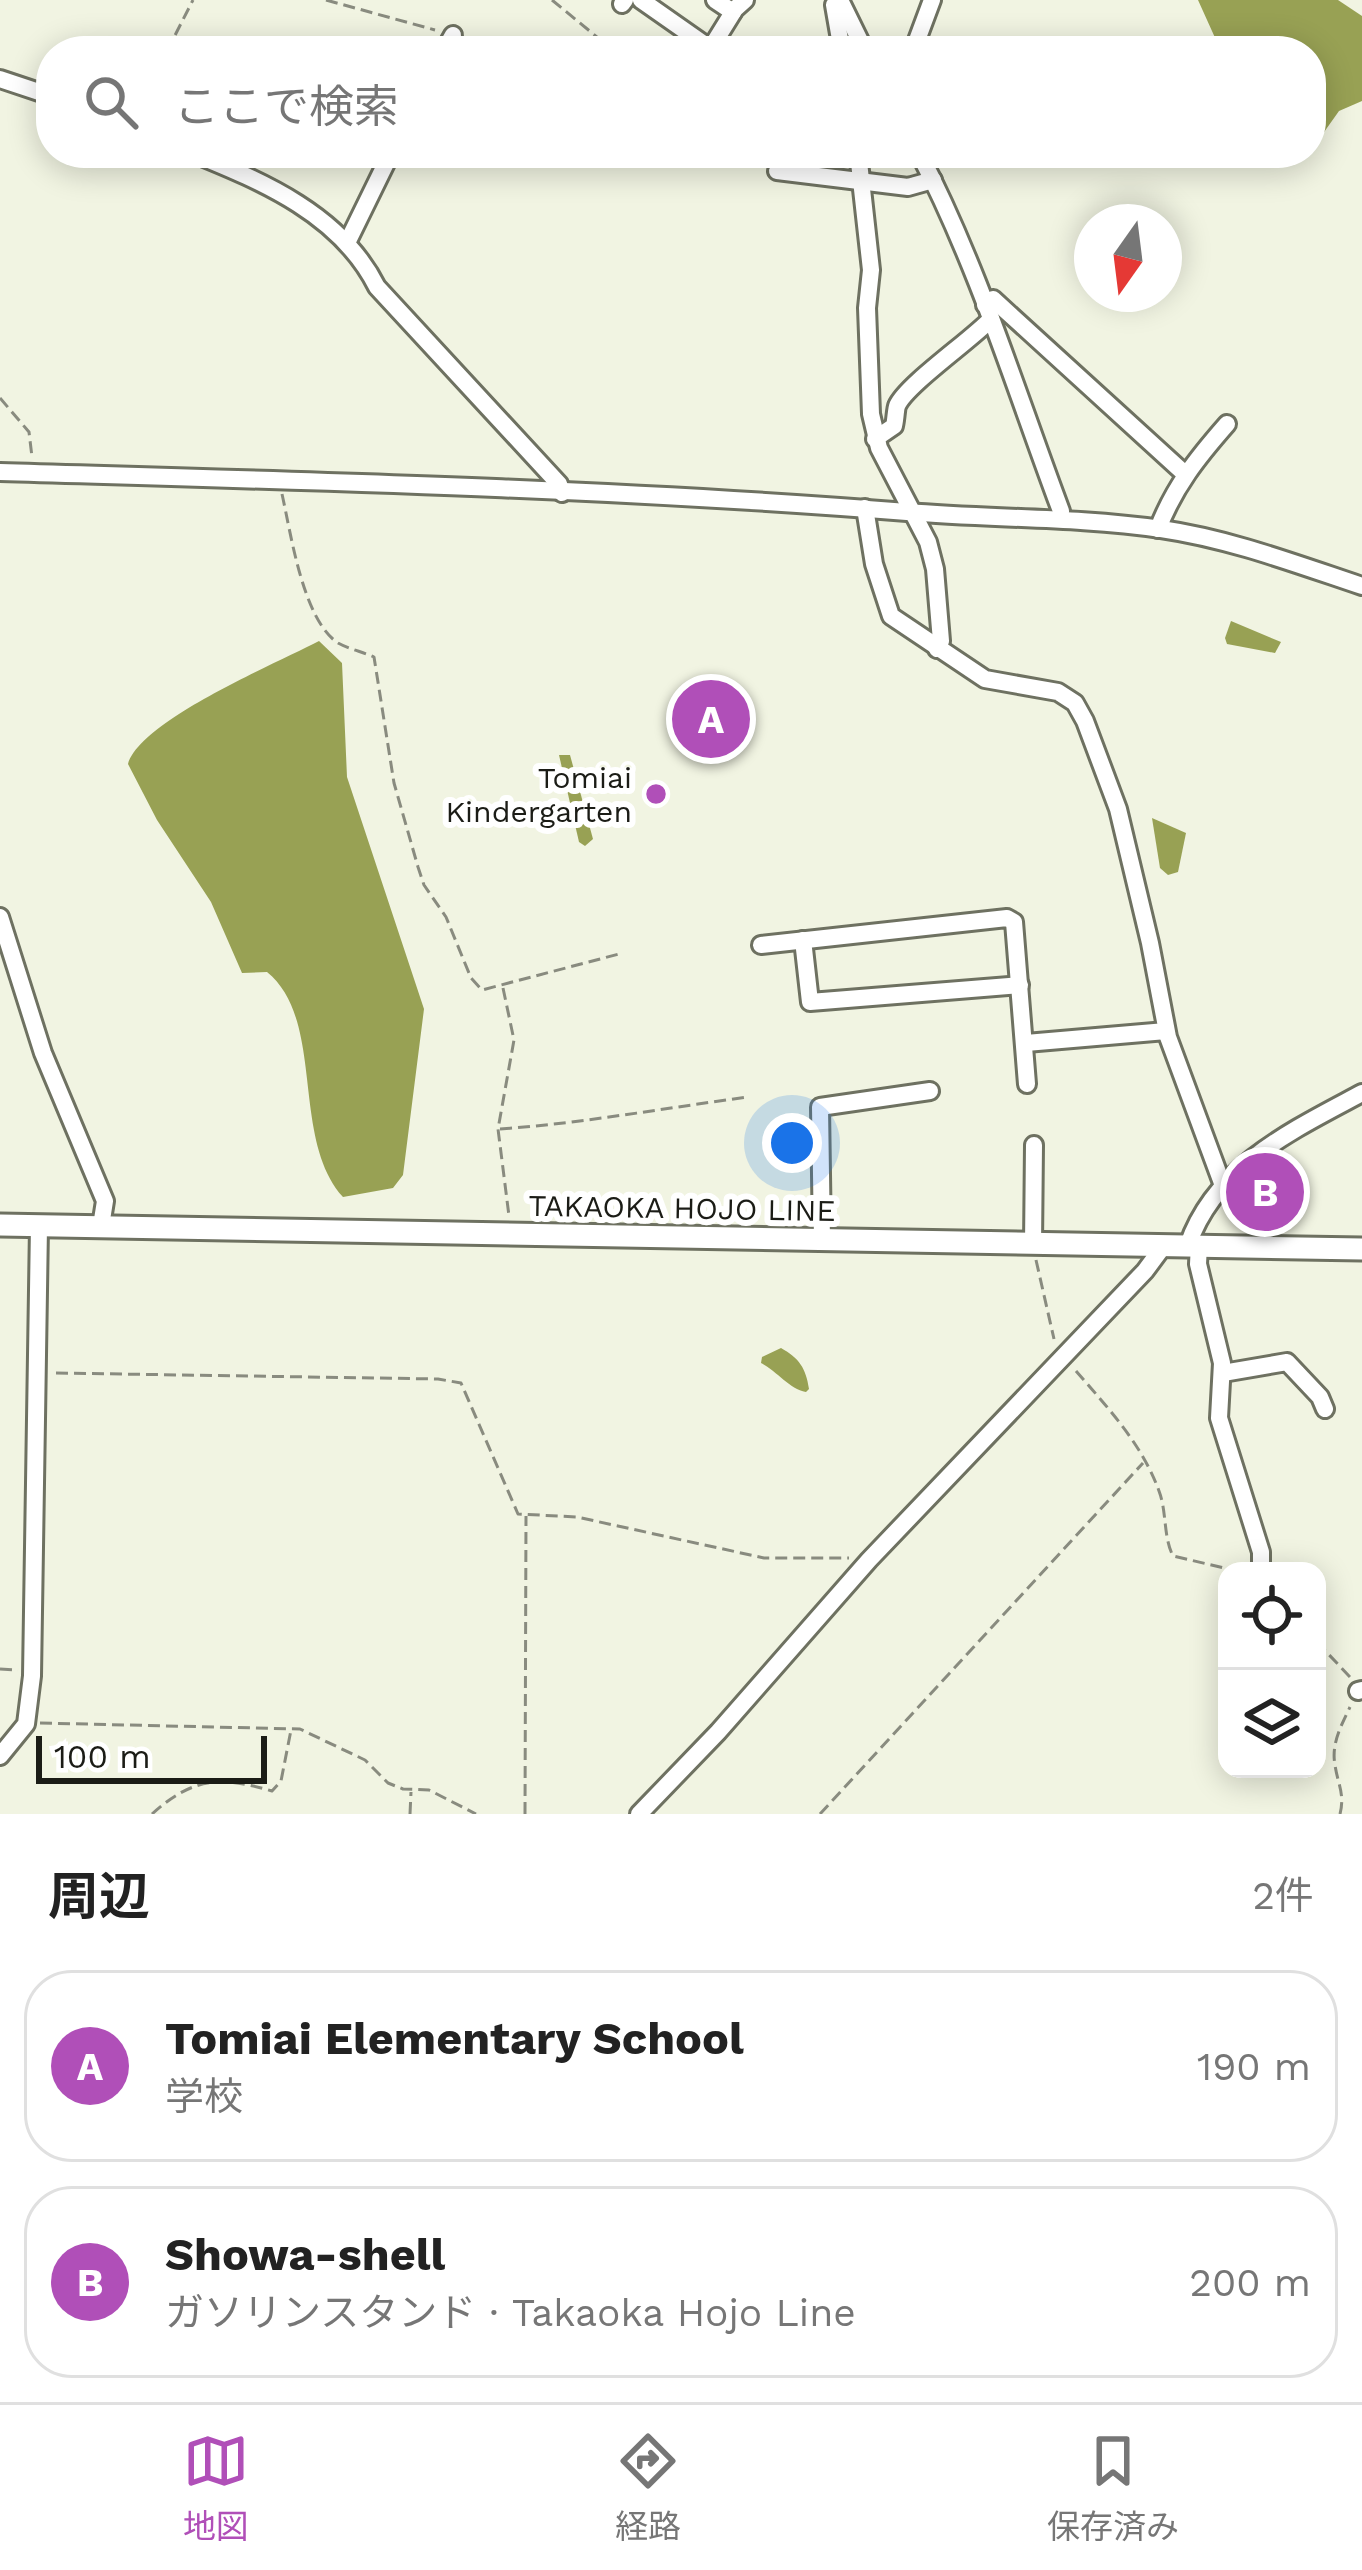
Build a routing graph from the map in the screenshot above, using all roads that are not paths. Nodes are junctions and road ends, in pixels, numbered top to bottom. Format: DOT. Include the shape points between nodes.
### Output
graph roads {
  1 [pos="641,0"];
  2 [pos="715,0"];
  3 [pos="840,0"];
  4 [pos="932,0"];
  5 [pos="740,6"];
  6 [pos="691,36"];
  7 [pos="720,36"];
  8 [pos="839,36"];
  9 [pos="858,36"];
  10 [pos="919,36"];
  11 [pos="0,80"];
  12 [pos="36,91"];
  13 [pos="224,168"];
  14 [pos="384,168"];
  15 [pos="860,168"];
  16 [pos="927,168"];
  17 [pos="777,171"];
  18 [pos="933,180"];
  19 [pos="861,182"];
  20 [pos="347,243"];
  21 [pos="988,312"];
  22 [pos="1227,424"];
  23 [pos="875,439"];
  24 [pos="0,472"];
  25 [pos="1185,474"];
  26 [pos="562,493"];
  27 [pos="866,508"];
  28 [pos="915,513"];
  29 [pos="1060,519"];
  30 [pos="1158,529"];
  31 [pos="1362,586"];
  32 [pos="938,650"];
  33 [pos="0,917"];
  34 [pos="803,940"];
  35 [pos="761,945"];
  36 [pos="1020,985"];
  37 [pos="1166,1031"];
  38 [pos="1026,1043"];
  39 [pos="1027,1084"];
  40 [pos="930,1090"];
  41 [pos="1362,1093"];
  42 [pos="1034,1145"];
  43 [pos="1222,1184"];
  44 [pos="0,1225"];
  45 [pos="39,1226"];
  46 [pos="101,1226"];
  47 [pos="822,1241"];
  48 [pos="1184,1244"];
  49 [pos="1033,1245"];
  50 [pos="1362,1250"];
  51 [pos="1223,1373"];
  52 [pos="1324,1409"];
  53 [pos="1261,1562"];
  54 [pos="0,1756"];
  55 [pos="639,1814"];
  1 -- 6 [label="street"];
  2 -- 5 [label="street"];
  3 -- 8 [label="street"];
  3 -- 9 [label="street"];
  4 -- 10 [label="street"];
  5 -- 7 [label="street"];
  11 -- 12 [label="street"];
  13 -- 20 [label="street" via="310,209"];
  14 -- 20 [label="street"];
  15 -- 19 [label="street"];
  16 -- 18 [label="street"];
  17 -- 19 [label="street"];
  18 -- 19 [label="street" via="908,187"];
  18 -- 21 [label="street"];
  19 -- 23 [label="street"];
  20 -- 26 [label="street"];
  21 -- 23 [label="street" via="968,343 905,395 894,426"];
  21 -- 25 [label="street" via="993,299"];
  21 -- 29 [label="street"];
  22 -- 25 [label="street"];
  23 -- 28 [label="street"];
  24 -- 26 [label="street"];
  25 -- 30 [label="street"];
  26 -- 27 [label="street"];
  27 -- 28 [label="street"];
  27 -- 32 [label="street" via="891,616"];
  28 -- 29 [label="street"];
  28 -- 32 [label="street" via="935,569"];
  29 -- 30 [label="street"];
  30 -- 31 [label="street"];
  32 -- 37 [label="street" via="986,679 1058,692 1075,703 1118,809"];
  33 -- 46 [label="street" via="105,1201"];
  34 -- 35 [label="street"];
  34 -- 36 [label="street" via="810,1002"];
  34 -- 36 [label="street" via="1007,918 1015,922"];
  36 -- 38 [label="street"];
  37 -- 38 [label="street"];
  37 -- 43 [label="street"];
  38 -- 39 [label="street"];
  40 -- 47 [label="street" via="820,1107"];
  41 -- 43 [label="street" via="1271,1144"];
  42 -- 49 [label="street"];
  43 -- 48 [label="street"];
  44 -- 45 [label="main road, TAKAOKA HOJO LINE"];
  45 -- 46 [label="main road, TAKAOKA HOJO LINE"];
  45 -- 54 [label="street" via="32,1676 26,1724"];
  46 -- 47 [label="main road, TAKAOKA HOJO LINE"];
  47 -- 49 [label="main road, TAKAOKA HOJO LINE"];
  48 -- 49 [label="main road, TAKAOKA HOJO LINE"];
  48 -- 50 [label="main road, TAKAOKA HOJO LINE"];
  48 -- 51 [label="street" via="1198,1264"];
  48 -- 55 [label="street" via="1145,1270 1062,1355"];
  51 -- 52 [label="street" via="1288,1362"];
  51 -- 53 [label="street" via="1219,1418"];
}
